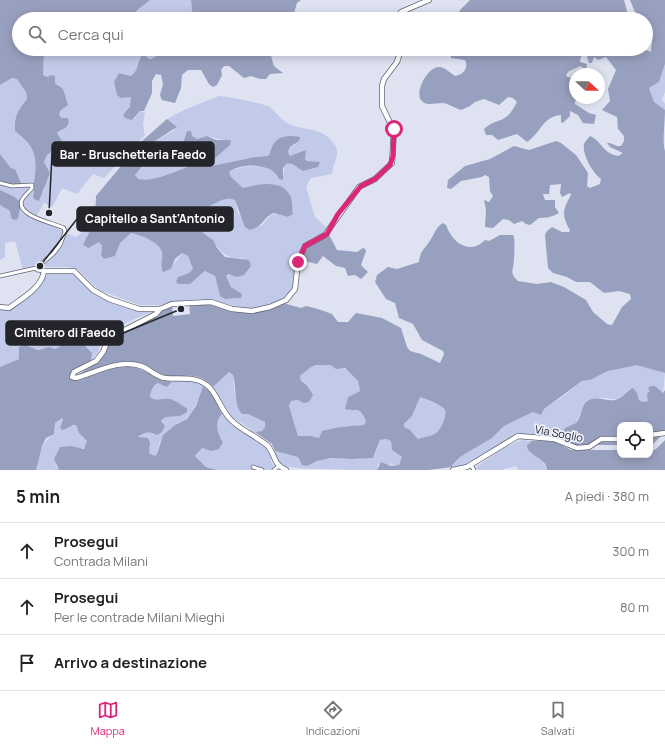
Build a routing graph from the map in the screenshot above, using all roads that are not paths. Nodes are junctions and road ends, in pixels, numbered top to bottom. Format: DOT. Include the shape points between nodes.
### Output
graph roads {
  1 [pos="429,0"];
  2 [pos="401,12"];
  3 [pos="398,56"];
  4 [pos="0,183"];
  5 [pos="36,268"];
  6 [pos="44,271"];
  7 [pos="0,276"];
  8 [pos="0,307"];
  9 [pos="160,309"];
  10 [pos="665,433"];
  11 [pos="653,435"];
  12 [pos="617,439"];
  13 [pos="471,465"];
  14 [pos="279,466"];
  15 [pos="253,467"];
  16 [pos="262,470"];
  17 [pos="274,470"];
  18 [pos="286,470"];
  19 [pos="453,470"];
  20 [pos="474,470"];
  1 -- 2 [label="street"];
  3 -- 9 [label="street" via="383,81 382,106 394,131 392,162 375,179 361,186 322,237 304,248 298,262 295,289 288,298 252,311 232,309 210,302 172,304"];
  4 -- 5 [label="street" via="12,186 32,185 21,206 32,216 64,228 60,245"];
  5 -- 6 [label="street"];
  5 -- 7 [label="street"];
  6 -- 8 [label="street" via="35,288 9,308"];
  6 -- 9 [label="street" via="74,271 93,290 109,299 139,309"];
  9 -- 14 [label="street" via="156,314 110,338 96,361 74,372 72,377 76,378 108,367 133,364 166,378 183,377 204,383 230,419 268,446"];
  10 -- 11 [label="street"];
  12 -- 13 [label="street, Via Soglio" via="601,439 589,447 577,448 554,439 518,436"];
  13 -- 19 [label="street, Via Soglio"];
  13 -- 20 [label="street"];
  14 -- 17 [label="street"];
  14 -- 18 [label="street"];
  15 -- 16 [label="street"];
}
